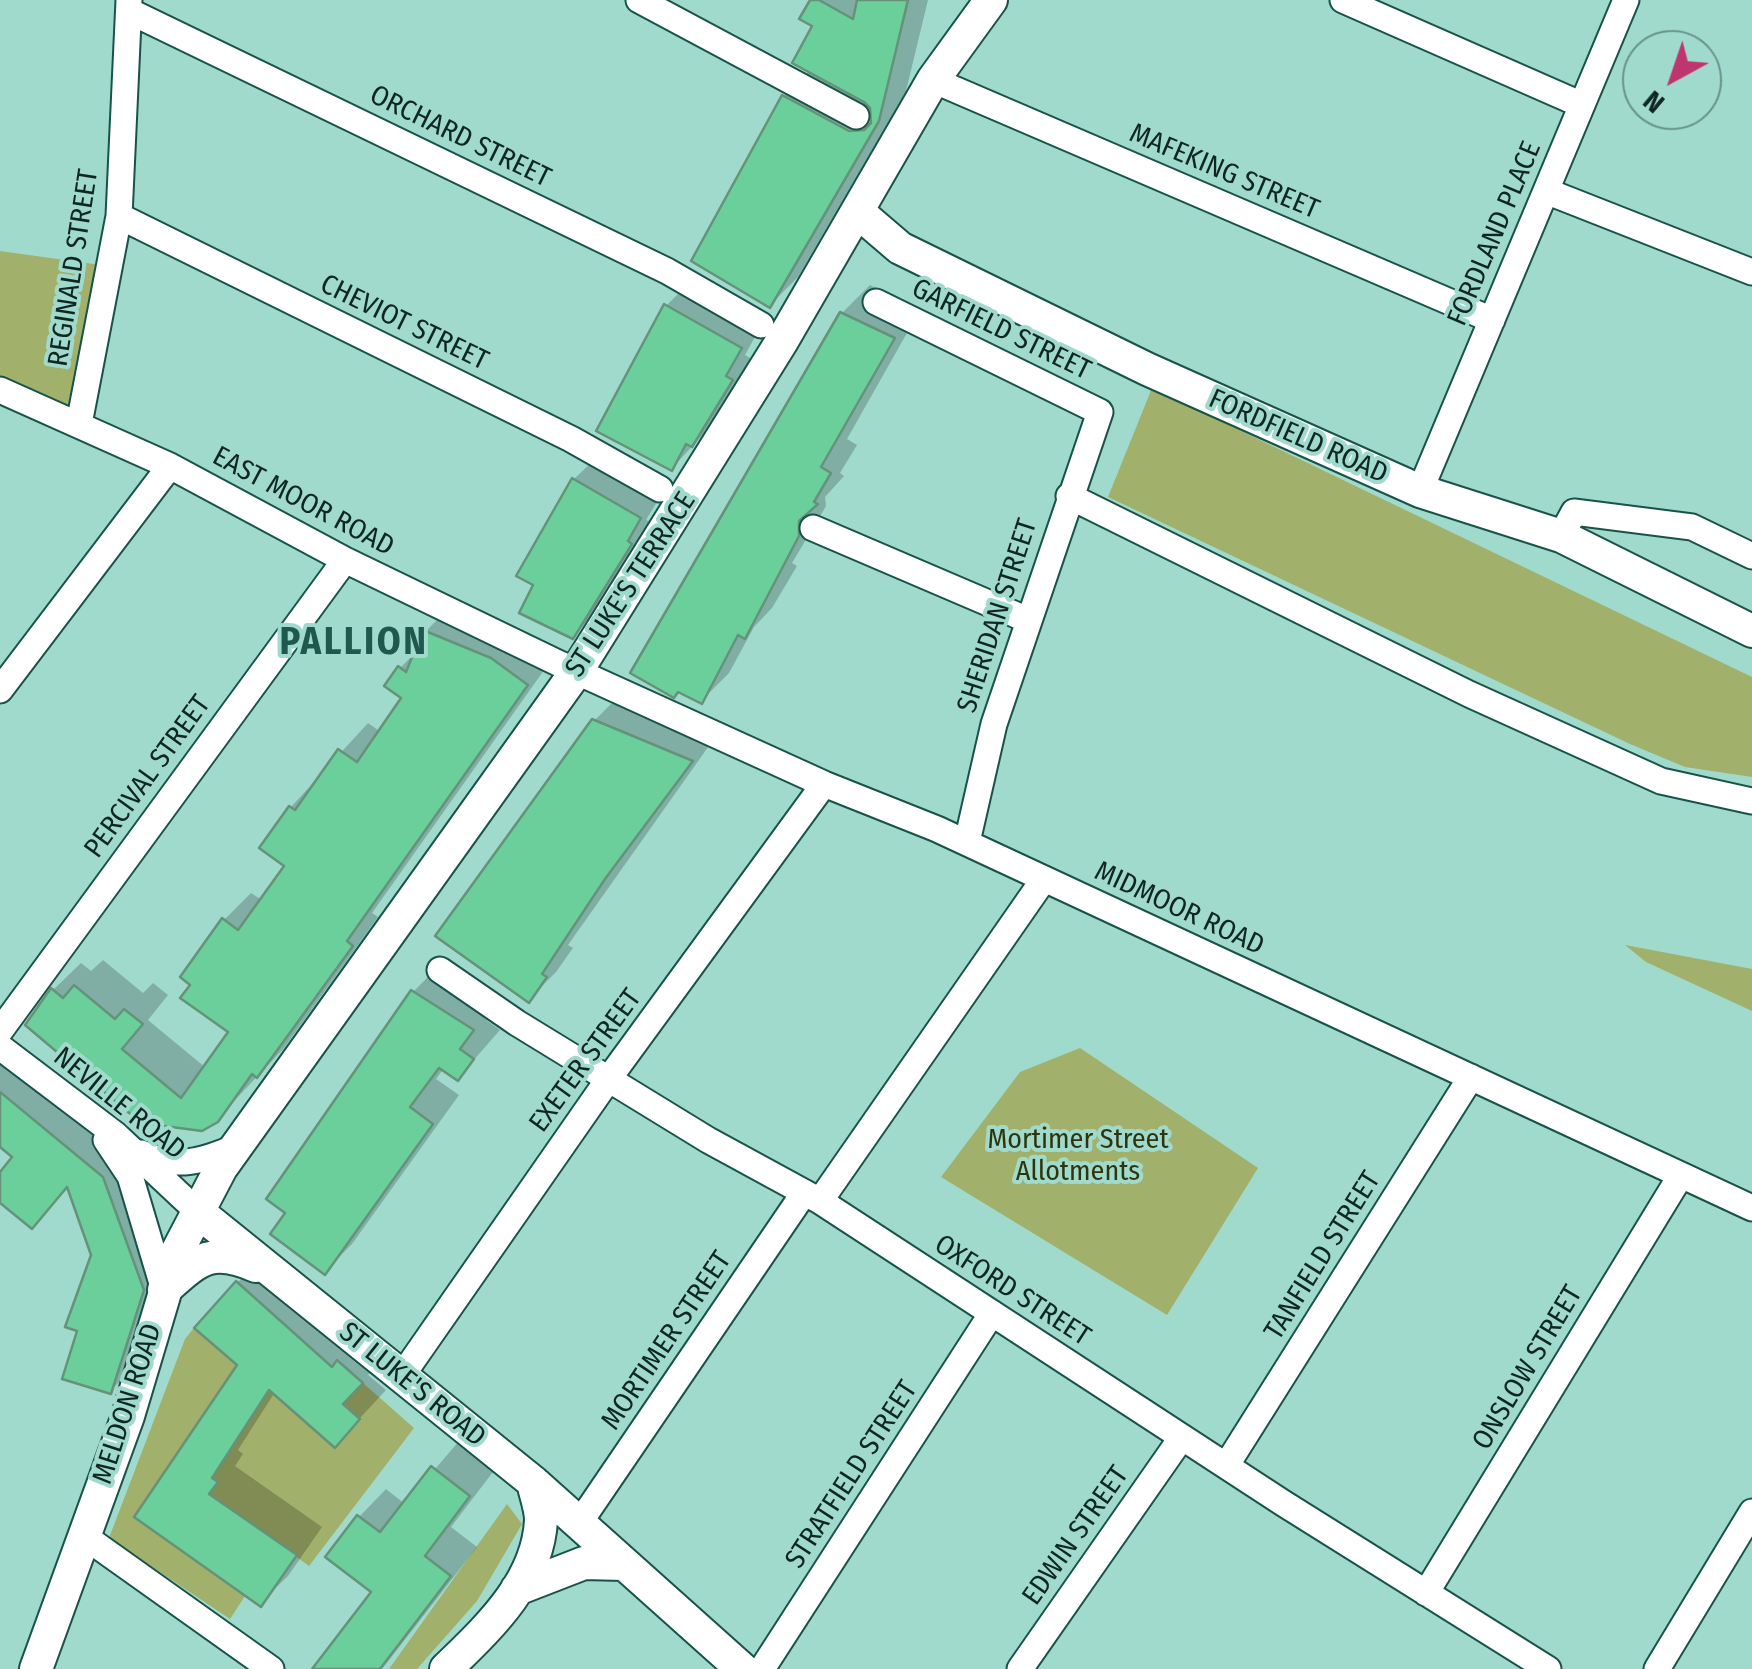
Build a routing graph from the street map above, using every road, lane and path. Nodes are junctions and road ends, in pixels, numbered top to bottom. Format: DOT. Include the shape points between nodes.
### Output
graph roads {
  1 [pos="639,0"];
  2 [pos="991,0"];
  3 [pos="1343,0"];
  4 [pos="1626,0"];
  5 [pos="129,6"];
  6 [pos="933,80"];
  7 [pos="1582,104"];
  8 [pos="856,116"];
  9 [pos="1546,191"];
  10 [pos="858,212"];
  11 [pos="119,216"];
  12 [pos="1752,272"];
  13 [pos="876,302"];
  14 [pos="1492,320"];
  15 [pos="761,325"];
  16 [pos="0,390"];
  17 [pos="1100,412"];
  18 [pos="80,424"];
  19 [pos="170,466"];
  20 [pos="660,488"];
  21 [pos="1420,491"];
  22 [pos="1069,496"];
  23 [pos="813,528"];
  24 [pos="1561,536"];
  25 [pos="1752,556"];
  26 [pos="344,560"];
  27 [pos="1028,620"];
  28 [pos="1752,632"];
  29 [pos="576,672"];
  30 [pos="0,690"];
  31 [pos="824,784"];
  32 [pos="1752,801"];
  33 [pos="966,842"];
  34 [pos="1044,879"];
  35 [pos="440,970"];
  36 [pos="0,1030"];
  37 [pos="0,1047"];
  38 [pos="610,1077"];
  39 [pos="1470,1077"];
  40 [pos="81,1108"];
  41 [pos="237,1147"];
  42 [pos="132,1149"];
  43 [pos="1681,1175"];
  44 [pos="812,1197"];
  45 [pos="1752,1208"];
  46 [pos="197,1210"];
  47 [pos="276,1274"];
  48 [pos="164,1290"];
  49 [pos="992,1314"];
  50 [pos="401,1377"];
  51 [pos="1182,1438"];
  52 [pos="1226,1466"];
  53 [pos="533,1482"];
  54 [pos="1752,1512"];
  55 [pos="580,1522"];
  56 [pos="84,1536"];
  57 [pos="623,1564"];
  58 [pos="517,1589"];
  59 [pos="1426,1592"];
  60 [pos="730,1665"];
  61 [pos="36,1669"];
  62 [pos="271,1669"];
  63 [pos="446,1669"];
  64 [pos="762,1669"];
  65 [pos="1020,1669"];
  66 [pos="1548,1669"];
  67 [pos="1658,1669"];
  1 -- 8 [label="street"];
  2 -- 6 [label="street, ST LUKE'S TERRACE"];
  3 -- 7 [label="street"];
  4 -- 7 [label="street, FORDLAND PLACE"];
  5 -- 11 [label="street, REGINALD STREET"];
  5 -- 15 [label="street, ORCHARD STREET" via="668,271"];
  6 -- 10 [label="street, ST LUKE'S TERRACE"];
  6 -- 14 [label="street, MAFEKING STREET"];
  7 -- 9 [label="street, FORDLAND PLACE"];
  9 -- 12 [label="street"];
  9 -- 14 [label="street, FORDLAND PLACE"];
  10 -- 21 [label="street, FORDFIELD ROAD" via="900,248 1147,369"];
  10 -- 29 [label="street, ST LUKE'S TERRACE"];
  11 -- 18 [label="street, REGINALD STREET"];
  11 -- 20 [label="street, CHEVIOT STREET"];
  13 -- 17 [label="street, GARFIELD STREET"];
  14 -- 21 [label="street, FORDLAND PLACE"];
  16 -- 18 [label="street, EAST MOOR ROAD"];
  17 -- 22 [label="street, SHERIDAN STREET"];
  18 -- 19 [label="street, EAST MOOR ROAD"];
  19 -- 26 [label="street, EAST MOOR ROAD"];
  19 -- 30 [label="street"];
  21 -- 24 [label="street, FORDFIELD ROAD"];
  22 -- 27 [label="street, SHERIDAN STREET"];
  22 -- 32 [label="street" via="1661,781"];
  23 -- 27 [label="street"];
  24 -- 25 [label="street" via="1574,512 1692,527"];
  24 -- 28 [label="street, FORDFIELD ROAD"];
  26 -- 29 [label="street, EAST MOOR ROAD"];
  26 -- 36 [label="street, PERCIVAL STREET"];
  27 -- 33 [label="street, SHERIDAN STREET"];
  29 -- 31 [label="street, MIDMOOR ROAD"];
  29 -- 41 [label="street, ST LUKE'S TERRACE"];
  31 -- 33 [label="street, MIDMOOR ROAD"];
  31 -- 38 [label="street, EXETER STREET"];
  33 -- 34 [label="street, MIDMOOR ROAD"];
  34 -- 39 [label="street, MIDMOOR ROAD"];
  34 -- 44 [label="street, MORTIMER STREET"];
  35 -- 38 [label="street, OXFORD STREET"];
  37 -- 40 [label="street, NEVILLE ROAD"];
  38 -- 44 [label="street, OXFORD STREET"];
  38 -- 50 [label="street, EXETER STREET"];
  39 -- 43 [label="street, MIDMOOR ROAD"];
  39 -- 52 [label="street, TANFIELD STREET"];
  40 -- 42 [label="street, NEVILLE ROAD"];
  40 -- 48 [label="street" via="130,1176"];
  41 -- 42 [label="street" via="177,1164"];
  41 -- 46 [label="street, MELDON ROAD"];
  41 -- 47 [label="street" via="229,1200"];
  42 -- 46 [label="street, NEVILLE ROAD"];
  43 -- 45 [label="street, MIDMOOR ROAD"];
  43 -- 59 [label="street, ONSLOW STREET"];
  44 -- 49 [label="street, OXFORD STREET"];
  44 -- 55 [label="street, MORTIMER STREET"];
  46 -- 47 [label="street, ST LUKE'S ROAD"];
  46 -- 48 [label="street, MELDON ROAD"];
  47 -- 48 [label="street" via="218,1254"];
  47 -- 50 [label="street, ST LUKE'S ROAD"];
  48 -- 56 [label="street, MELDON ROAD"];
  49 -- 51 [label="street, OXFORD STREET"];
  49 -- 64 [label="street, STRATFIELD STREET"];
  50 -- 53 [label="street, ST LUKE'S ROAD"];
  51 -- 52 [label="street, OXFORD STREET"];
  51 -- 65 [label="street, EDWIN STREET"];
  52 -- 59 [label="street, OXFORD STREET"];
  53 -- 55 [label="street, ST LUKE'S ROAD"];
  53 -- 58 [label="street" via="541,1520"];
  54 -- 67 [label="street"];
  55 -- 57 [label="street, ST LUKE'S ROAD"];
  56 -- 61 [label="street, MELDON ROAD"];
  56 -- 62 [label="street"];
  57 -- 58 [label="street" via="584,1563"];
  57 -- 60 [label="street, ST LUKE'S ROAD" via="659,1590"];
  58 -- 63 [label="street" via="511,1604"];
  59 -- 66 [label="street, OXFORD STREET"];
}
